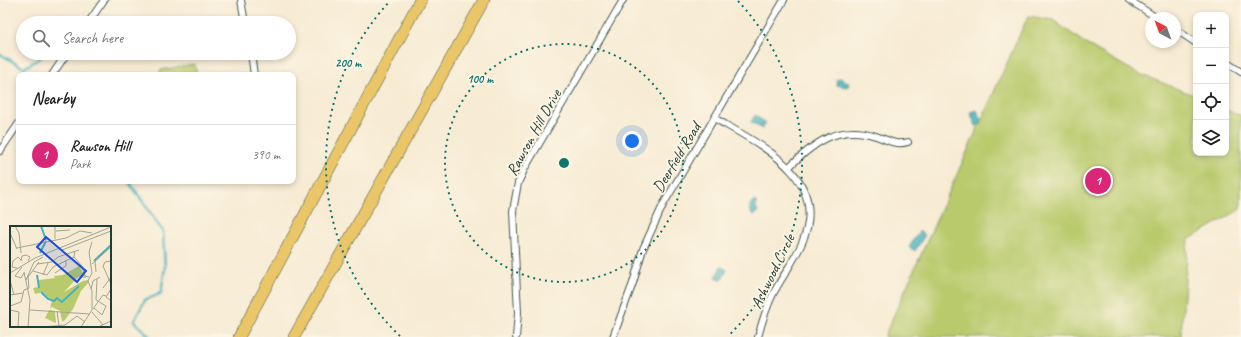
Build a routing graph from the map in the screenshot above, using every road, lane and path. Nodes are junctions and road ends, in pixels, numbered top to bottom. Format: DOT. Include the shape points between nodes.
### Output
graph roads {
  1 [pos="104,0"];
  2 [pos="241,0"];
  3 [pos="420,0"];
  4 [pos="484,0"];
  5 [pos="623,0"];
  6 [pos="784,0"];
  7 [pos="1129,0"];
  8 [pos="1148,12"];
  9 [pos="93,16"];
  10 [pos="244,16"];
  11 [pos="1181,33"];
  12 [pos="1193,41"];
  13 [pos="62,60"];
  14 [pos="252,60"];
  15 [pos="1229,64"];
  16 [pos="54,72"];
  17 [pos="254,72"];
  18 [pos="1241,72"];
  19 [pos="714,118"];
  20 [pos="16,127"];
  21 [pos="908,142"];
  22 [pos="0,151"];
  23 [pos="788,166"];
  24 [pos="239,337"];
  25 [pos="294,337"];
  26 [pos="516,337"];
  27 [pos="613,337"];
  28 [pos="758,337"];
  1 -- 9 [label="street"];
  2 -- 10 [label="street"];
  3 -- 24 [label="highway"];
  4 -- 25 [label="highway"];
  5 -- 26 [label="street, Rawson Hill Drive" via="519,180 513,211 518,313"];
  6 -- 19 [label="street, Deerfield Road"];
  7 -- 8 [label="street"];
  11 -- 12 [label="street"];
  13 -- 16 [label="street"];
  14 -- 17 [label="street"];
  15 -- 18 [label="street"];
  19 -- 23 [label="street, Ashwood Circle" via="763,147"];
  19 -- 27 [label="street, Deerfield Road" via="665,200 640,257"];
  20 -- 22 [label="street"];
  21 -- 23 [label="street" via="897,144 874,135 859,133 837,134 816,143"];
  23 -- 28 [label="street, Ashwood Circle" via="806,196 807,227 802,243 767,306"];
}
